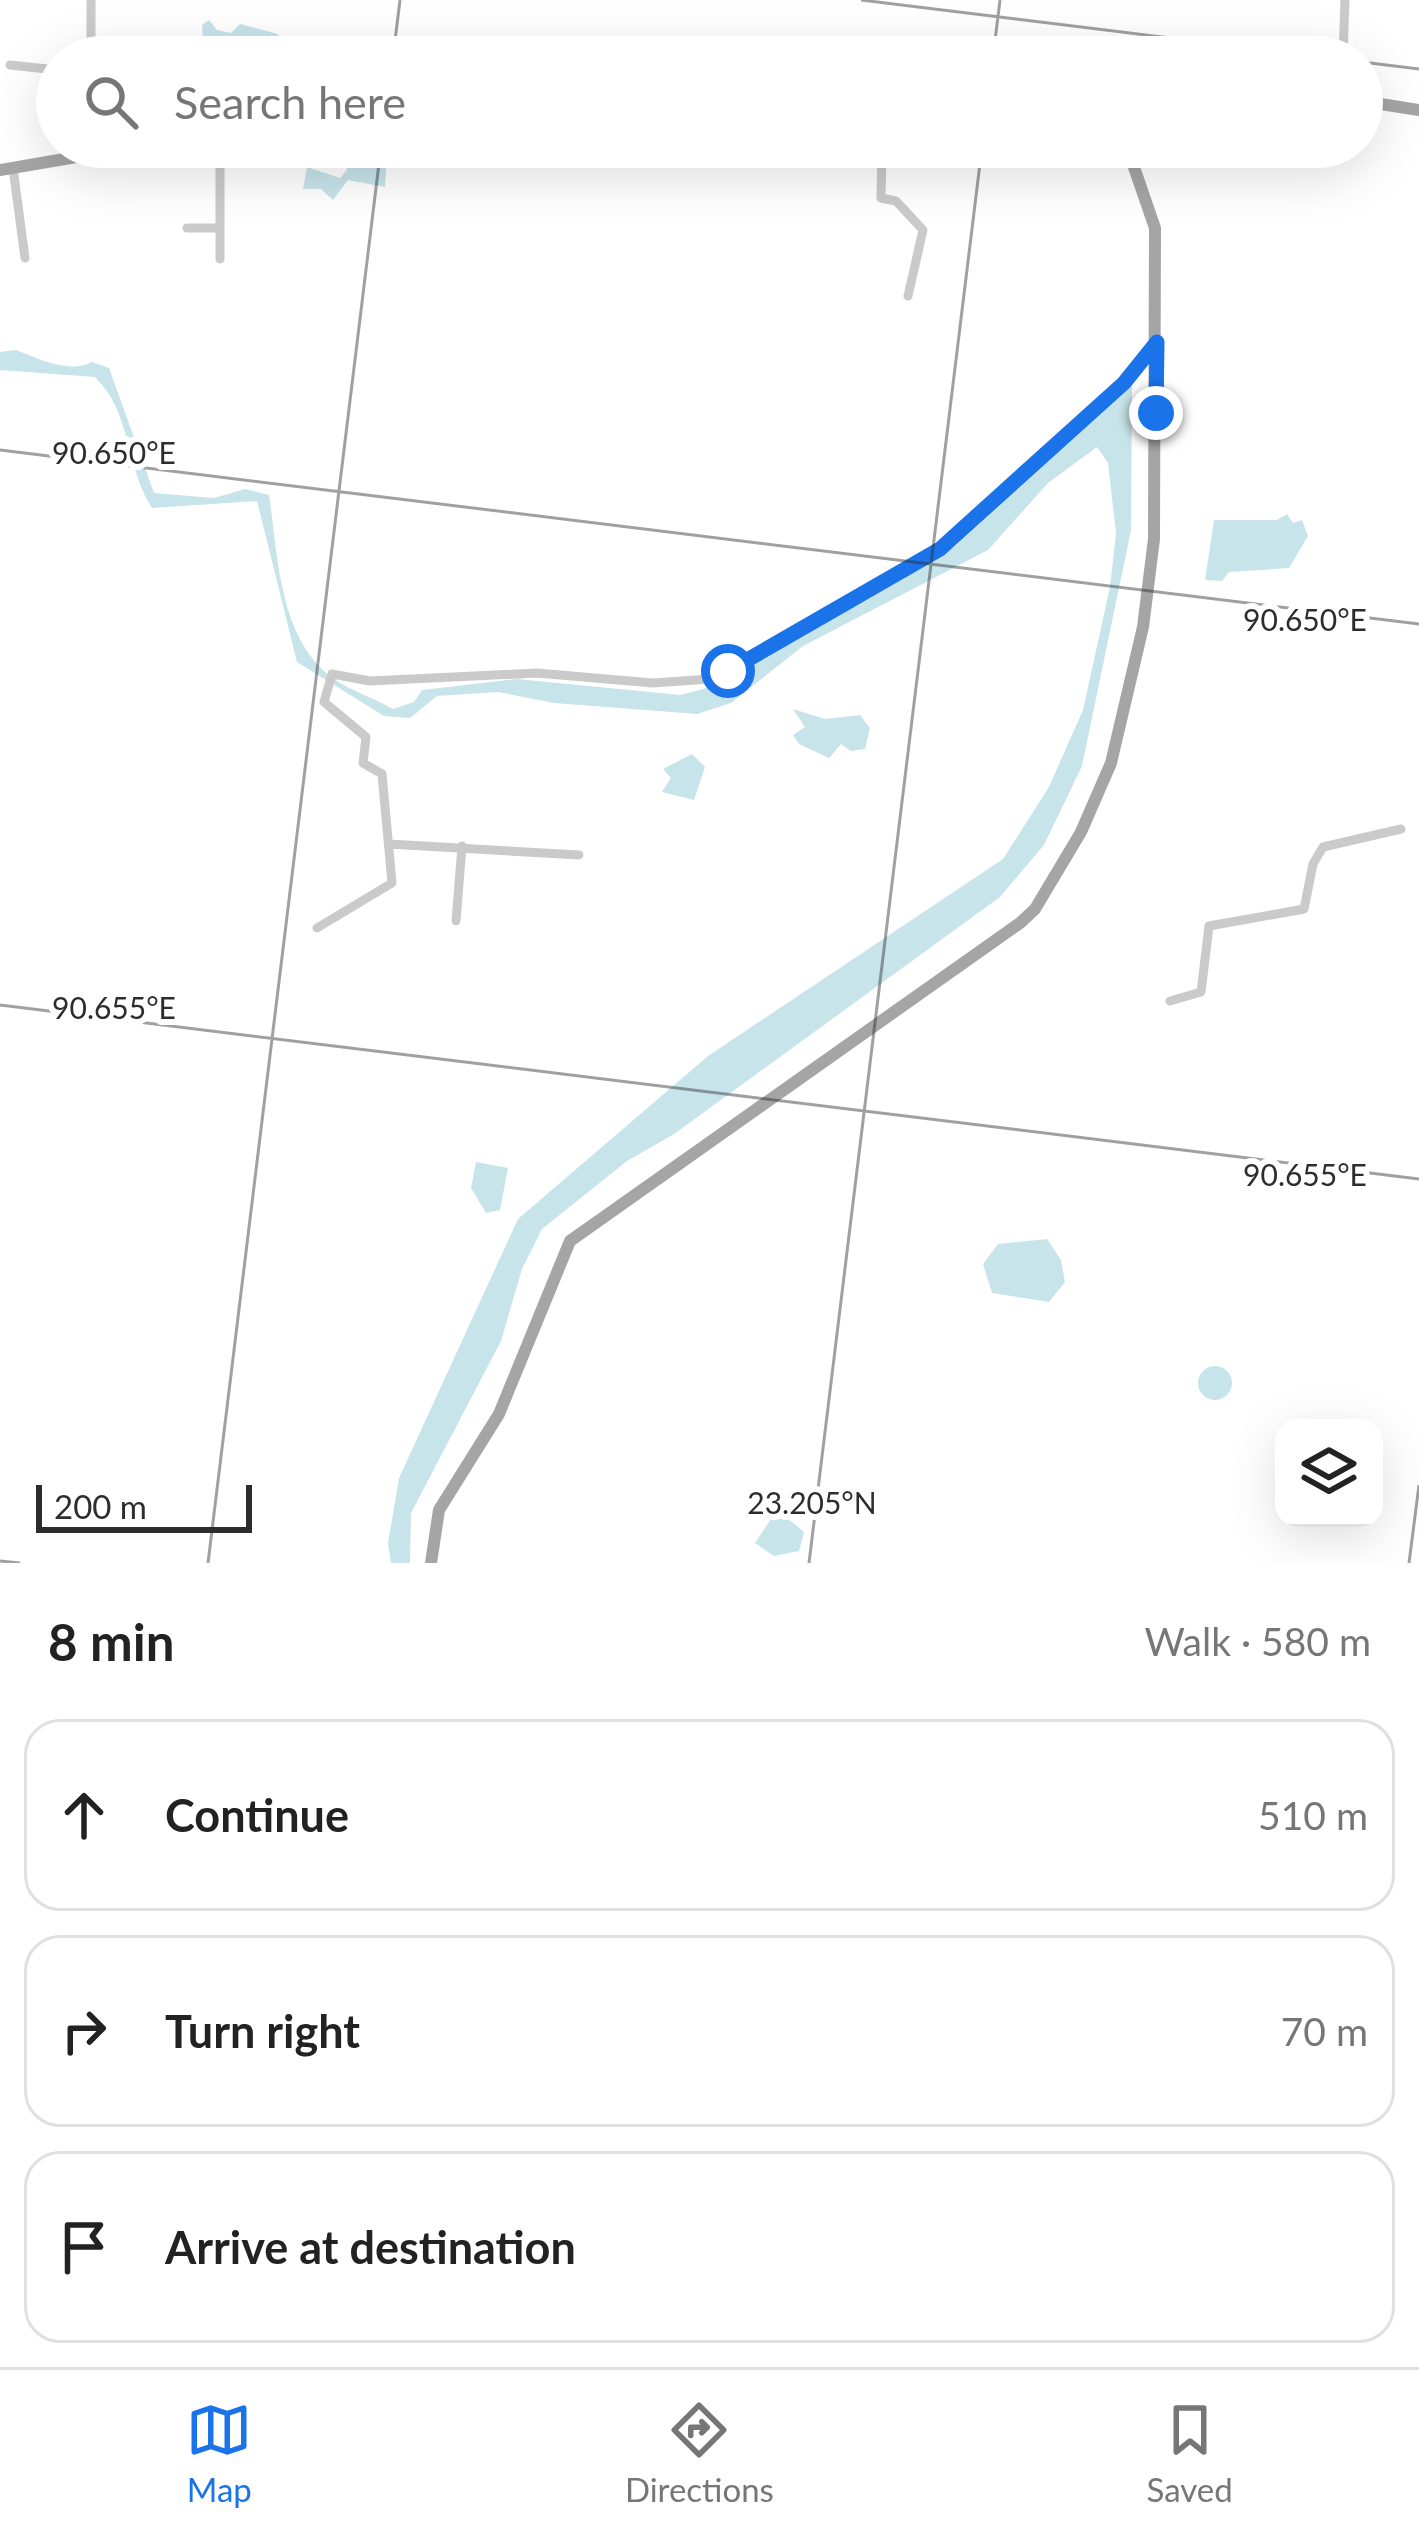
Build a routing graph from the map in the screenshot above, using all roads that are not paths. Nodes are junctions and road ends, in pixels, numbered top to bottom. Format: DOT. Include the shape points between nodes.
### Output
graph roads {
  1 [pos="91,0"];
  2 [pos="1345,0"];
  3 [pos="91,36"];
  4 [pos="1343,36"];
  5 [pos="10,65"];
  6 [pos="36,68"];
  7 [pos="1383,104"];
  8 [pos="1419,110"];
  9 [pos="220,168"];
  10 [pos="882,168"];
  11 [pos="1134,168"];
  12 [pos="7,169"];
  13 [pos="187,228"];
  14 [pos="220,228"];
  15 [pos="25,258"];
  16 [pos="220,259"];
  17 [pos="908,296"];
  18 [pos="1157,342"];
  19 [pos="1401,829"];
  20 [pos="389,844"];
  21 [pos="462,846"];
  22 [pos="579,855"];
  23 [pos="456,921"];
  24 [pos="316,928"];
  25 [pos="1170,1001"];
  26 [pos="431,1563"];
  1 -- 3 [label="street"];
  2 -- 4 [label="street"];
  5 -- 6 [label="street"];
  7 -- 8 [label="main road"];
  9 -- 14 [label="street"];
  10 -- 17 [label="street" via="881,198 896,201 922,230"];
  11 -- 18 [label="main road" via="1155,228"];
  12 -- 15 [label="street"];
  13 -- 14 [label="street"];
  14 -- 16 [label="street"];
  18 -- 20 [label="street" via="1124,383 940,549 710,680 537,673 370,681 332,674 324,702 366,737 363,763 382,774"];
  18 -- 26 [label="main road" via="1154,539 1143,626 1111,763 1081,832 1035,909 570,1241 499,1414 439,1510"];
  19 -- 25 [label="street" via="1323,847 1304,909 1209,926 1202,992"];
  20 -- 21 [label="street"];
  20 -- 24 [label="street" via="392,883"];
  21 -- 22 [label="street"];
  21 -- 23 [label="street"];
}
